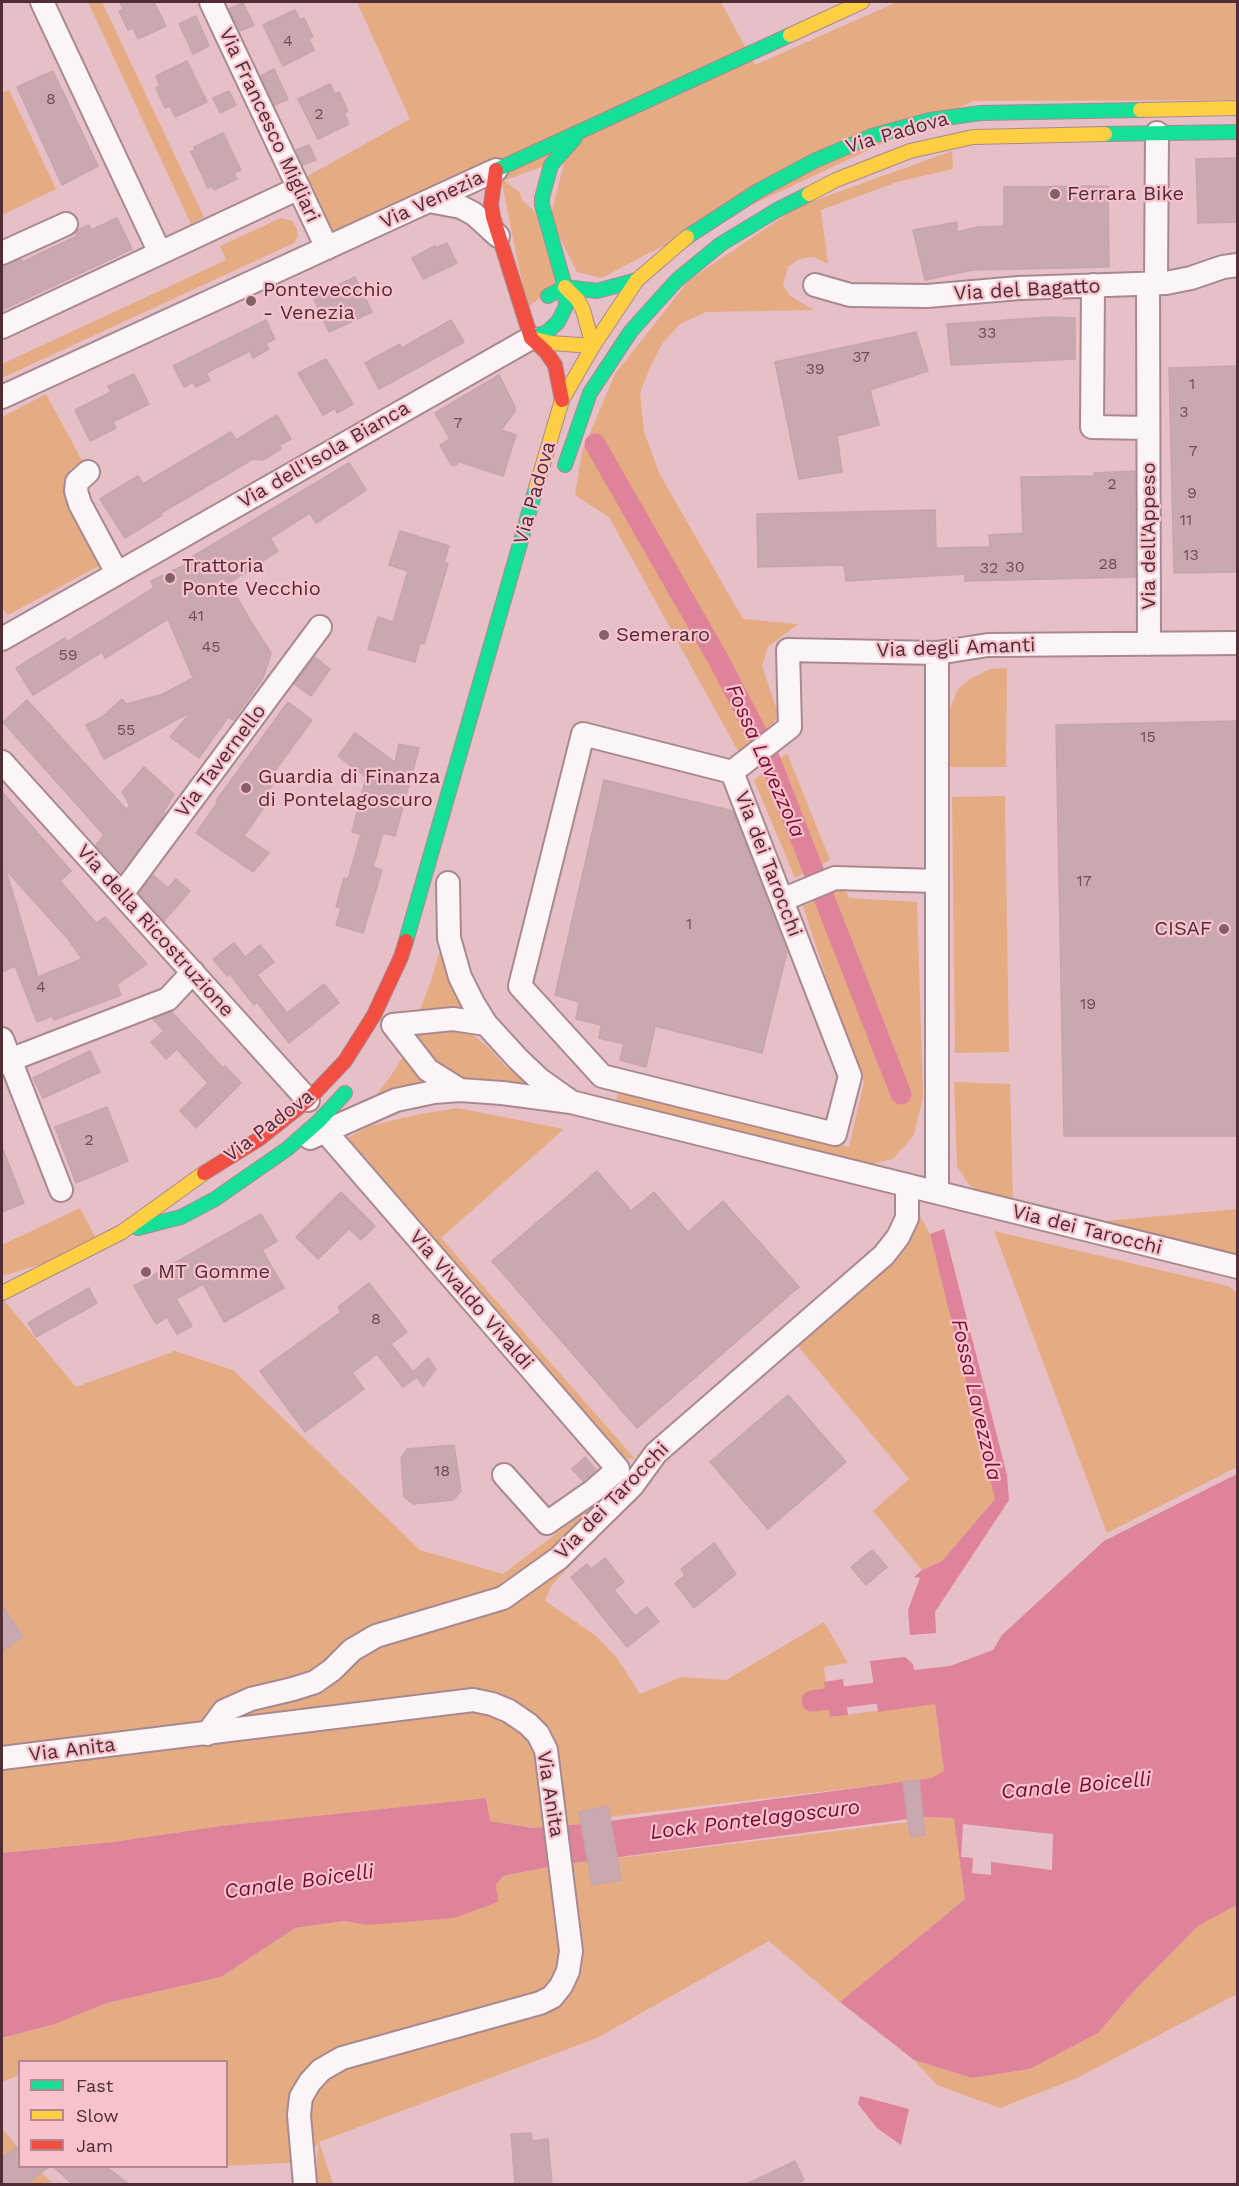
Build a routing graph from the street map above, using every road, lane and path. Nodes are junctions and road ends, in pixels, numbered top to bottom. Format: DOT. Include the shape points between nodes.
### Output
graph roads {
  1 [pos="42,2"];
  2 [pos="211,2"];
  3 [pos="862,2"];
  4 [pos="1157,108"];
  5 [pos="1238,108"];
  6 [pos="970,114"];
  7 [pos="581,131"];
  8 [pos="1238,132"];
  9 [pos="1157,133"];
  10 [pos="973,137"];
  11 [pos="503,173"];
  12 [pos="299,188"];
  13 [pos="527,189"];
  14 [pos="429,201"];
  15 [pos="542,205"];
  16 [pos="66,224"];
  17 [pos="499,236"];
  18 [pos="327,248"];
  19 [pos="2,253"];
  20 [pos="160,253"];
  21 [pos="1238,265"];
  22 [pos="638,279"];
  23 [pos="1152,284"];
  24 [pos="815,285"];
  25 [pos="1093,285"];
  26 [pos="565,287"];
  27 [pos="2,327"];
  28 [pos="531,338"];
  29 [pos="593,346"];
  30 [pos="613,359"];
  31 [pos="2,397"];
  32 [pos="562,400"];
  33 [pos="1148,428"];
  34 [pos="88,472"];
  35 [pos="561,477"];
  36 [pos="117,573"];
  37 [pos="320,627"];
  38 [pos="4,633"];
  39 [pos="1238,643"];
  40 [pos="1149,644"];
  41 [pos="937,653"];
  42 [pos="2,762"];
  43 [pos="741,766"];
  44 [pos="449,878"];
  45 [pos="937,880"];
  46 [pos="122,894"];
  47 [pos="782,900"];
  48 [pos="434,925"];
  49 [pos="192,972"];
  50 [pos="388,1022"];
  51 [pos="486,1024"];
  52 [pos="2,1039"];
  53 [pos="6,1062"];
  54 [pos="602,1076"];
  55 [pos="354,1084"];
  56 [pos="460,1090"];
  57 [pos="308,1100"];
  58 [pos="571,1102"];
  59 [pos="595,1108"];
  60 [pos="322,1126"];
  61 [pos="287,1149"];
  62 [pos="907,1185"];
  63 [pos="61,1190"];
  64 [pos="937,1192"];
  65 [pos="122,1232"];
  66 [pos="1238,1267"];
  67 [pos="2,1293"];
  68 [pos="504,1475"];
  69 [pos="625,1478"];
  70 [pos="207,1734"];
  71 [pos="2,1758"];
  72 [pos="305,2184"];
  1 -- 20 [label="street"];
  2 -- 12 [label="street, Via Francesco Migliari"];
  3 -- 7 [label="main road, Via Venezia"];
  4 -- 5 [label="main road, Via Padova"];
  4 -- 6 [label="main road, Via Padova"];
  4 -- 9 [label="main road, Via dell'Appeso"];
  6 -- 10 [label="main road"];
  6 -- 22 [label="main road, Via Padova" via="872,136 814,161 758,191 681,241"];
  7 -- 11 [label="main road, Via Venezia"];
  7 -- 15 [label="main road" via="551,165"];
  8 -- 9 [label="main road, Via Padova"];
  9 -- 10 [label="main road, Via Padova"];
  9 -- 23 [label="street, Via dell'Appeso"];
  10 -- 30 [label="main road, Via Padova" via="910,151 836,180 721,244 677,280 643,316"];
  11 -- 14 [label="street, Via Venezia"];
  11 -- 17 [label="main road" via="491,204"];
  12 -- 18 [label="street, Via Francesco Migliari"];
  12 -- 20 [label="street"];
  13 -- 15 [label="main road"];
  14 -- 17 [label="street" via="460,207"];
  14 -- 18 [label="street, Via Venezia"];
  15 -- 26 [label="main road"];
  16 -- 19 [label="street"];
  17 -- 28 [label="main road"];
  18 -- 31 [label="street, Via Venezia"];
  20 -- 27 [label="street"];
  21 -- 23 [label="street, Via del Bagatto" via="1181,281"];
  22 -- 26 [label="main road" via="597,291"];
  22 -- 29 [label="main road, Via Padova"];
  23 -- 25 [label="street, Via del Bagatto"];
  23 -- 33 [label="street, Via dell'Appeso"];
  24 -- 25 [label="street, Via del Bagatto" via="850,295 927,296"];
  25 -- 33 [label="street" via="1092,427"];
  26 -- 28 [label="main road" via="538,306 532,315"];
  26 -- 28 [label="main road" via="563,315 547,332"];
  26 -- 29 [label="main road" via="583,310"];
  28 -- 29 [label="main road"];
  28 -- 32 [label="main road" via="555,365"];
  28 -- 36 [label="street, Via dell'Isola Bianca"];
  29 -- 30 [label="main road"];
  29 -- 32 [label="main road, Via Padova"];
  30 -- 35 [label="main road, Via Padova" via="590,393"];
  32 -- 50 [label="main road, Via Padova" via="484,689 401,957"];
  33 -- 40 [label="street, Via dell'Appeso"];
  34 -- 36 [label="street" via="77,482 77,497"];
  36 -- 38 [label="street, Via dell'Isola Bianca"];
  37 -- 46 [label="street, Via Tavernello"];
  39 -- 40 [label="street, Via degli Amanti"];
  40 -- 41 [label="street, Via degli Amanti" via="988,645"];
  41 -- 43 [label="street, Via degli Amanti" via="788,650 790,727"];
  41 -- 45 [label="street"];
  42 -- 46 [label="street, Via della Ricostruzione"];
  43 -- 47 [label="street, Via dei Tarocchi"];
  43 -- 54 [label="street, Via dei Tarocchi" via="583,734 520,986"];
  44 -- 48 [label="main road"];
  44 -- 51 [label="street, Via dei Tarocchi" via="449,939 460,977"];
  45 -- 47 [label="street" via="835,878"];
  45 -- 64 [label="street"];
  46 -- 49 [label="street, Via della Ricostruzione"];
  47 -- 54 [label="street, Via dei Tarocchi" via="850,1076 835,1134"];
  49 -- 53 [label="street" via="168,999"];
  49 -- 57 [label="street, Via della Ricostruzione"];
  50 -- 51 [label="street" via="453,1019"];
  50 -- 56 [label="street, Via dei Tarocchi" via="428,1070"];
  50 -- 57 [label="main road, Via Padova"];
  51 -- 58 [label="street, Via dei Tarocchi" via="525,1066"];
  52 -- 53 [label="street"];
  53 -- 63 [label="street"];
  54 -- 59 [label="street"];
  55 -- 60 [label="main road, Via Padova"];
  56 -- 58 [label="street, Via dei Tarocchi"];
  56 -- 60 [label="street, Via dei Tarocchi" via="396,1100"];
  57 -- 60 [label="main road"];
  57 -- 65 [label="main road, Via Padova" via="259,1139"];
  58 -- 59 [label="street, Via dei Tarocchi"];
  59 -- 62 [label="street, Via dei Tarocchi"];
  60 -- 61 [label="street, Via dei Tarocchi"];
  60 -- 69 [label="street, Via Vivaldo Vivaldi"];
  61 -- 65 [label="main road, Via Padova" via="215,1199 181,1217"];
  62 -- 64 [label="street, Via dei Tarocchi"];
  62 -- 69 [label="street, Via dei Tarocchi" via="907,1218 884,1255"];
  64 -- 66 [label="street, Via dei Tarocchi"];
  65 -- 67 [label="main road, Via Padova"];
  68 -- 69 [label="street" via="547,1523 593,1491"];
  69 -- 70 [label="street, Via dei Tarocchi" via="559,1558 503,1598 376,1636 352,1650 315,1682 251,1699 224,1711"];
  70 -- 71 [label="street, Via Anita"];
  70 -- 72 [label="street, Via Anita" via="473,1700 509,1711 528,1724 546,1750 571,1951 561,1986 540,2003 342,2058 321,2070 301,2097"];
}
